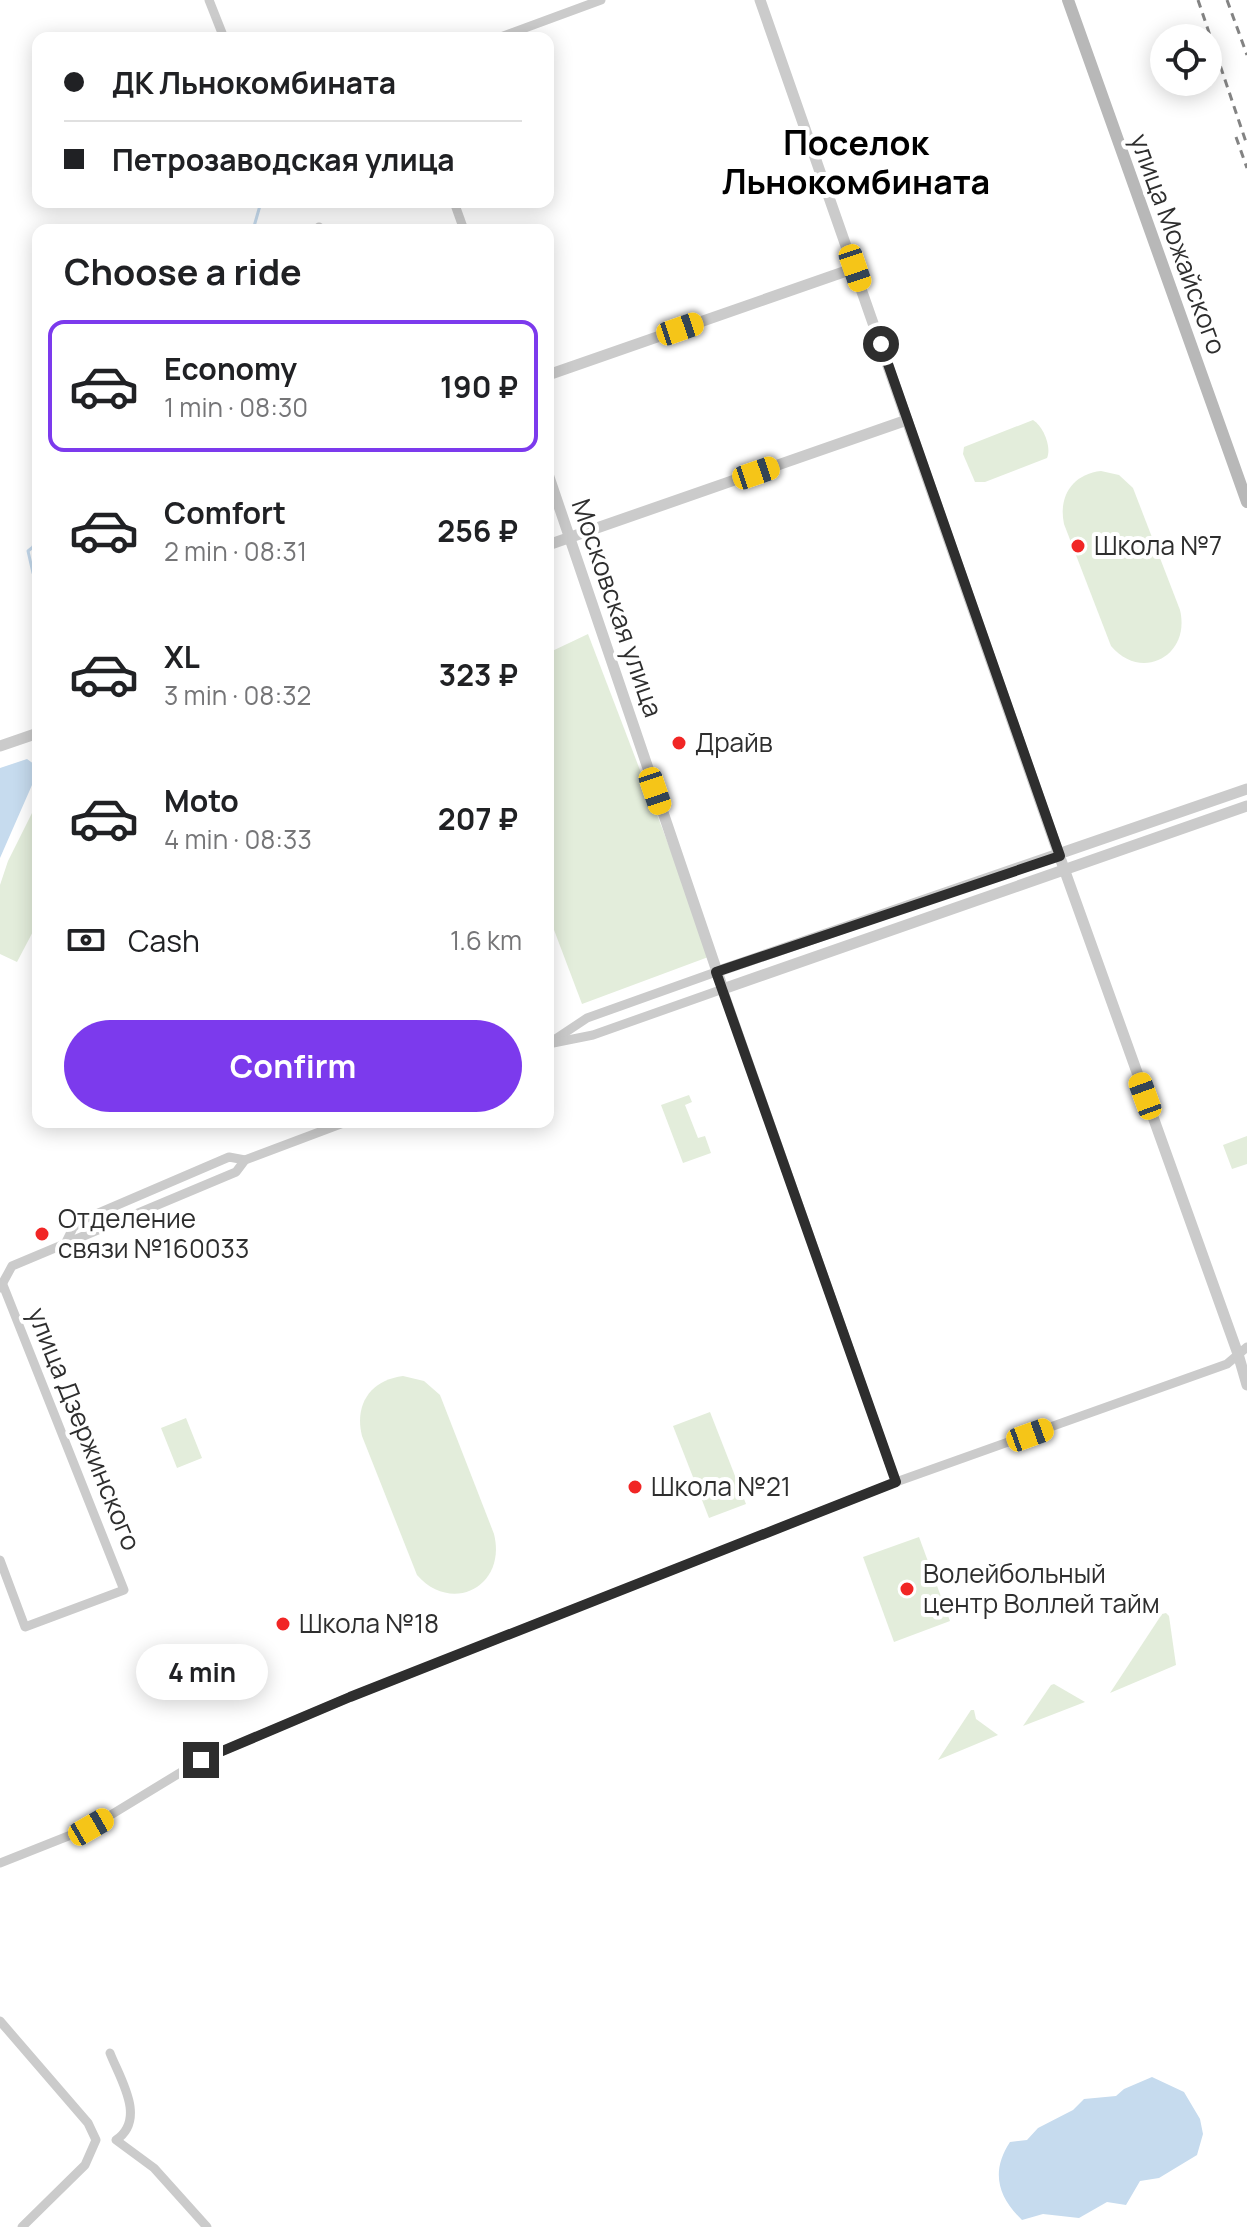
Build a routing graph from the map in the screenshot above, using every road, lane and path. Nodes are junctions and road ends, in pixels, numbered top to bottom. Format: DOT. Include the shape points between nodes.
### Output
graph roads {
  1 [pos="209,0"];
  2 [pos="601,0"];
  3 [pos="760,0"];
  4 [pos="1068,0"];
  5 [pos="222,32"];
  6 [pos="514,32"];
  7 [pos="855,268"];
  8 [pos="554,373"];
  9 [pos="907,420"];
  10 [pos="554,492"];
  11 [pos="1247,502"];
  12 [pos="569,538"];
  13 [pos="554,543"];
  14 [pos="32,735"];
  15 [pos="0,746"];
  16 [pos="1247,789"];
  17 [pos="1247,806"];
  18 [pos="1060,856"];
  19 [pos="1065,870"];
  20 [pos="716,972"];
  21 [pos="723,989"];
  22 [pos="587,1018"];
  23 [pos="593,1035"];
  24 [pos="554,1040"];
  25 [pos="554,1043"];
  26 [pos="330,1128"];
  27 [pos="245,1160"];
  28 [pos="65,1244"];
  29 [pos="2,1287"];
  30 [pos="1243,1350"];
  31 [pos="1247,1385"];
  32 [pos="896,1482"];
  33 [pos="0,1560"];
  34 [pos="0,1863"];
  35 [pos="0,2021"];
  36 [pos="110,2053"];
  37 [pos="96,2140"];
  38 [pos="116,2140"];
  39 [pos="28,2225"];
  40 [pos="207,2227"];
  1 -- 5 [label="street"];
  2 -- 6 [label="street"];
  3 -- 7 [label="street"];
  4 -- 11 [label="main road, улица Можайского"];
  7 -- 8 [label="street"];
  7 -- 9 [label="street"];
  9 -- 12 [label="street"];
  9 -- 18 [label="street"];
  10 -- 12 [label="street, Московская улица"];
  12 -- 13 [label="street"];
  12 -- 20 [label="street, Московская улица"];
  14 -- 15 [label="street"];
  16 -- 18 [label="street"];
  17 -- 19 [label="street"];
  18 -- 19 [label="street"];
  18 -- 20 [label="street"];
  19 -- 21 [label="street"];
  19 -- 30 [label="street"];
  20 -- 21 [label="street, Московская улица"];
  20 -- 22 [label="street"];
  21 -- 23 [label="street"];
  21 -- 32 [label="street, Московская улица"];
  22 -- 23 [label="street"];
  22 -- 24 [label="street"];
  23 -- 25 [label="street"];
  26 -- 27 [label="street"];
  27 -- 28 [label="street" via="236,1172"];
  27 -- 28 [label="street" via="229,1157 80,1221"];
  28 -- 29 [label="street" via="12,1266"];
  29 -- 33 [label="street, улица Дзержинского" via="124,1590 25,1627"];
  30 -- 31 [label="street"];
  30 -- 32 [label="street" via="1227,1364"];
  32 -- 34 [label="street" via="201,1760 91,1827"];
  35 -- 37 [label="street" via="88,2123"];
  36 -- 38 [label="street" via="132,2114 130,2127"];
  37 -- 38 [label="street"];
  37 -- 39 [label="street" via="85,2165"];
  38 -- 40 [label="street" via="154,2168"];
}
